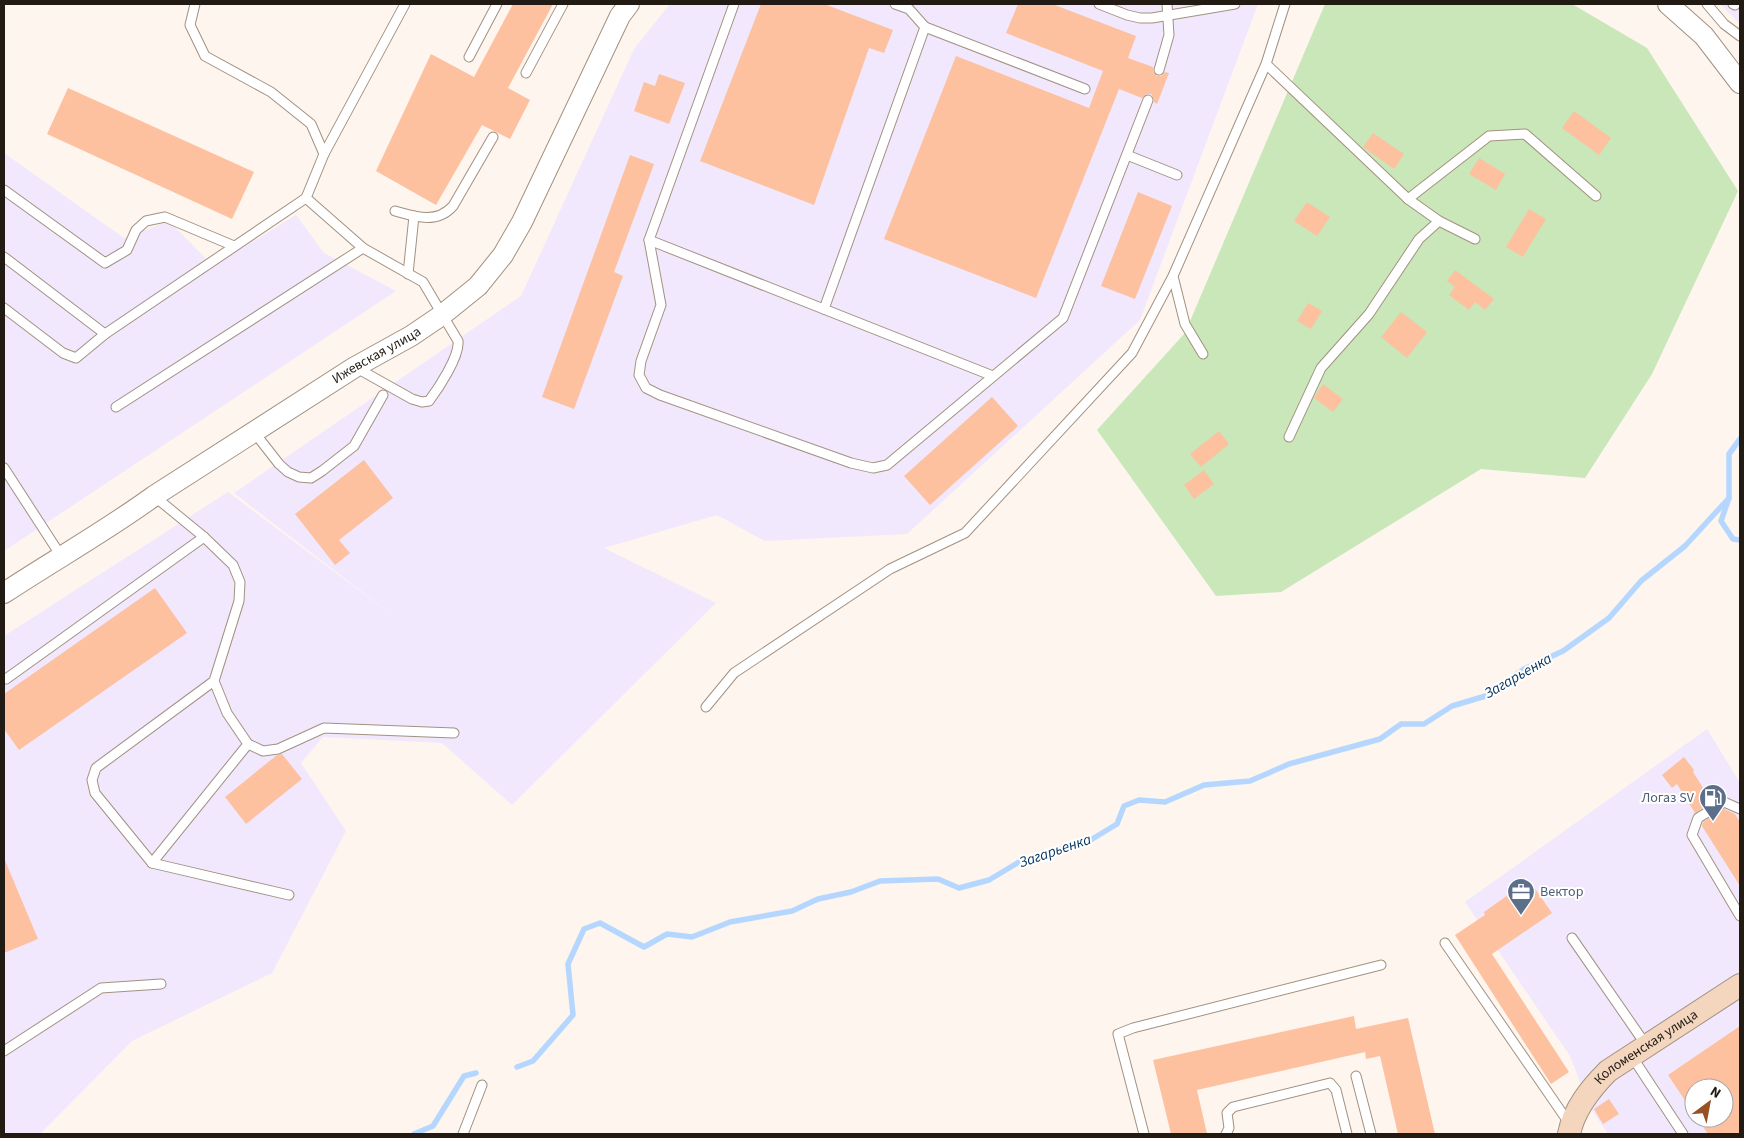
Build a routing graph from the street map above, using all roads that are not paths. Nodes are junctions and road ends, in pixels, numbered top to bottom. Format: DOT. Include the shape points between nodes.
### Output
graph roads {
  1 [pos="195,4"];
  2 [pos="404,4"];
  3 [pos="497,4"];
  4 [pos="563,4"];
  5 [pos="629,4"];
  6 [pos="734,4"];
  7 [pos="895,4"];
  8 [pos="1099,4"];
  9 [pos="1167,4"];
  10 [pos="1235,4"];
  11 [pos="1285,4"];
  12 [pos="1668,4"];
  13 [pos="1707,4"];
  14 [pos="1168,15"];
  15 [pos="925,27"];
  16 [pos="1740,36"];
  17 [pos="469,57"];
  18 [pos="1266,64"];
  19 [pos="1159,70"];
  20 [pos="526,73"];
  21 [pos="1740,83"];
  22 [pos="1085,89"];
  23 [pos="1148,100"];
  24 [pos="493,137"];
  25 [pos="324,154"];
  26 [pos="1127,155"];
  27 [pos="1177,175"];
  28 [pos="4,190"];
  29 [pos="1596,196"];
  30 [pos="306,198"];
  31 [pos="1408,199"];
  32 [pos="395,211"];
  33 [pos="414,216"];
  34 [pos="1439,222"];
  35 [pos="1475,239"];
  36 [pos="650,240"];
  37 [pos="234,246"];
  38 [pos="362,248"];
  39 [pos="4,257"];
  40 [pos="408,274"];
  41 [pos="1173,276"];
  42 [pos="4,308"];
  43 [pos="824,309"];
  44 [pos="442,315"];
  45 [pos="105,334"];
  46 [pos="1203,354"];
  47 [pos="356,367"];
  48 [pos="993,376"];
  49 [pos="383,395"];
  50 [pos="116,407"];
  51 [pos="254,432"];
  52 [pos="1289,437"];
  53 [pos="4,468"];
  54 [pos="154,496"];
  55 [pos="204,538"];
  56 [pos="61,556"];
  57 [pos="4,593"];
  58 [pos="6,679"];
  59 [pos="214,681"];
  60 [pos="706,707"];
  61 [pos="454,733"];
  62 [pos="248,744"];
  63 [pos="1740,809"];
  64 [pos="152,863"];
  65 [pos="289,895"];
  66 [pos="1740,916"];
  67 [pos="1572,938"];
  68 [pos="1445,943"];
  69 [pos="1381,965"];
  70 [pos="160,984"];
  71 [pos="1740,986"];
  72 [pos="1639,1050"];
  73 [pos="4,1051"];
  74 [pos="1356,1076"];
  75 [pos="482,1085"];
  76 [pos="1569,1130"];
  77 [pos="463,1134"];
  78 [pos="1144,1134"];
  79 [pos="1226,1134"];
  80 [pos="1347,1134"];
  81 [pos="1371,1134"];
  82 [pos="1684,1134"];
  1 -- 25 [label="lane" via="190,25 205,56 271,92 311,124"];
  2 -- 25 [label="lane"];
  3 -- 17 [label="lane"];
  4 -- 20 [label="lane"];
  5 -- 44 [label="street, Ижевская улица" via="620,16 522,222 503,255 478,286"];
  6 -- 36 [label="lane"];
  7 -- 15 [label="lane" via="909,9"];
  8 -- 14 [label="lane" via="1140,18"];
  9 -- 14 [label="lane"];
  10 -- 14 [label="lane"];
  11 -- 18 [label="lane"];
  12 -- 21 [label="street" via="1704,36"];
  13 -- 16 [label="lane" via="1724,24"];
  14 -- 19 [label="lane" via="1169,35"];
  15 -- 22 [label="lane"];
  15 -- 43 [label="lane"];
  18 -- 31 [label="lane"];
  18 -- 41 [label="lane"];
  23 -- 26 [label="lane"];
  24 -- 33 [label="lane" via="453,206 434,218"];
  25 -- 30 [label="lane"];
  26 -- 27 [label="lane"];
  26 -- 48 [label="lane" via="1063,318"];
  28 -- 37 [label="lane" via="105,263 127,250 136,230 146,221 164,217"];
  29 -- 31 [label="lane" via="1525,134 1489,136"];
  30 -- 37 [label="lane"];
  30 -- 38 [label="lane"];
  31 -- 34 [label="lane"];
  32 -- 33 [label="lane"];
  33 -- 40 [label="lane"];
  34 -- 35 [label="lane"];
  34 -- 52 [label="lane" via="1419,239 1369,314 1321,368"];
  36 -- 43 [label="lane"];
  36 -- 48 [label="lane" via="661,305 639,375 646,388 660,395 872,468 887,464"];
  37 -- 45 [label="lane"];
  38 -- 40 [label="lane"];
  38 -- 50 [label="lane"];
  39 -- 45 [label="lane"];
  40 -- 44 [label="lane" via="423,282"];
  41 -- 46 [label="lane" via="1185,324"];
  41 -- 60 [label="lane" via="1132,353 965,533 890,569 734,673"];
  42 -- 45 [label="lane" via="63,353 76,358"];
  43 -- 48 [label="lane"];
  44 -- 47 [label="street, Ижевская улица"];
  44 -- 47 [label="lane" via="459,348 428,401 412,399"];
  47 -- 51 [label="street, Ижевская улица"];
  49 -- 51 [label="lane" via="354,446 311,478 288,472"];
  51 -- 54 [label="street, Ижевская улица"];
  53 -- 56 [label="lane"];
  54 -- 55 [label="lane"];
  54 -- 56 [label="street, Ижевская улица"];
  55 -- 58 [label="lane"];
  55 -- 59 [label="lane" via="233,565 240,582 239,601"];
  56 -- 57 [label="street, Ижевская улица"];
  59 -- 62 [label="lane" via="227,713"];
  59 -- 64 [label="lane" via="96,768 92,780 95,793"];
  61 -- 62 [label="lane" via="324,728 278,749 263,751"];
  62 -- 64 [label="lane"];
  63 -- 66 [label="lane" via="1724,802 1698,818 1692,835"];
  64 -- 65 [label="lane"];
  67 -- 72 [label="lane"];
  68 -- 76 [label="lane"];
  69 -- 78 [label="lane" via="1118,1034"];
  70 -- 73 [label="lane" via="101,988"];
  71 -- 72 [label="main road, Коломенская улица"];
  72 -- 76 [label="main road, Коломенская улица" via="1608,1071 1590,1090"];
  72 -- 82 [label="lane"];
  74 -- 81 [label="lane"];
  75 -- 77 [label="lane"];
  79 -- 80 [label="lane" via="1229,1128 1227,1113 1233,1107 1330,1083 1336,1090"];
}
